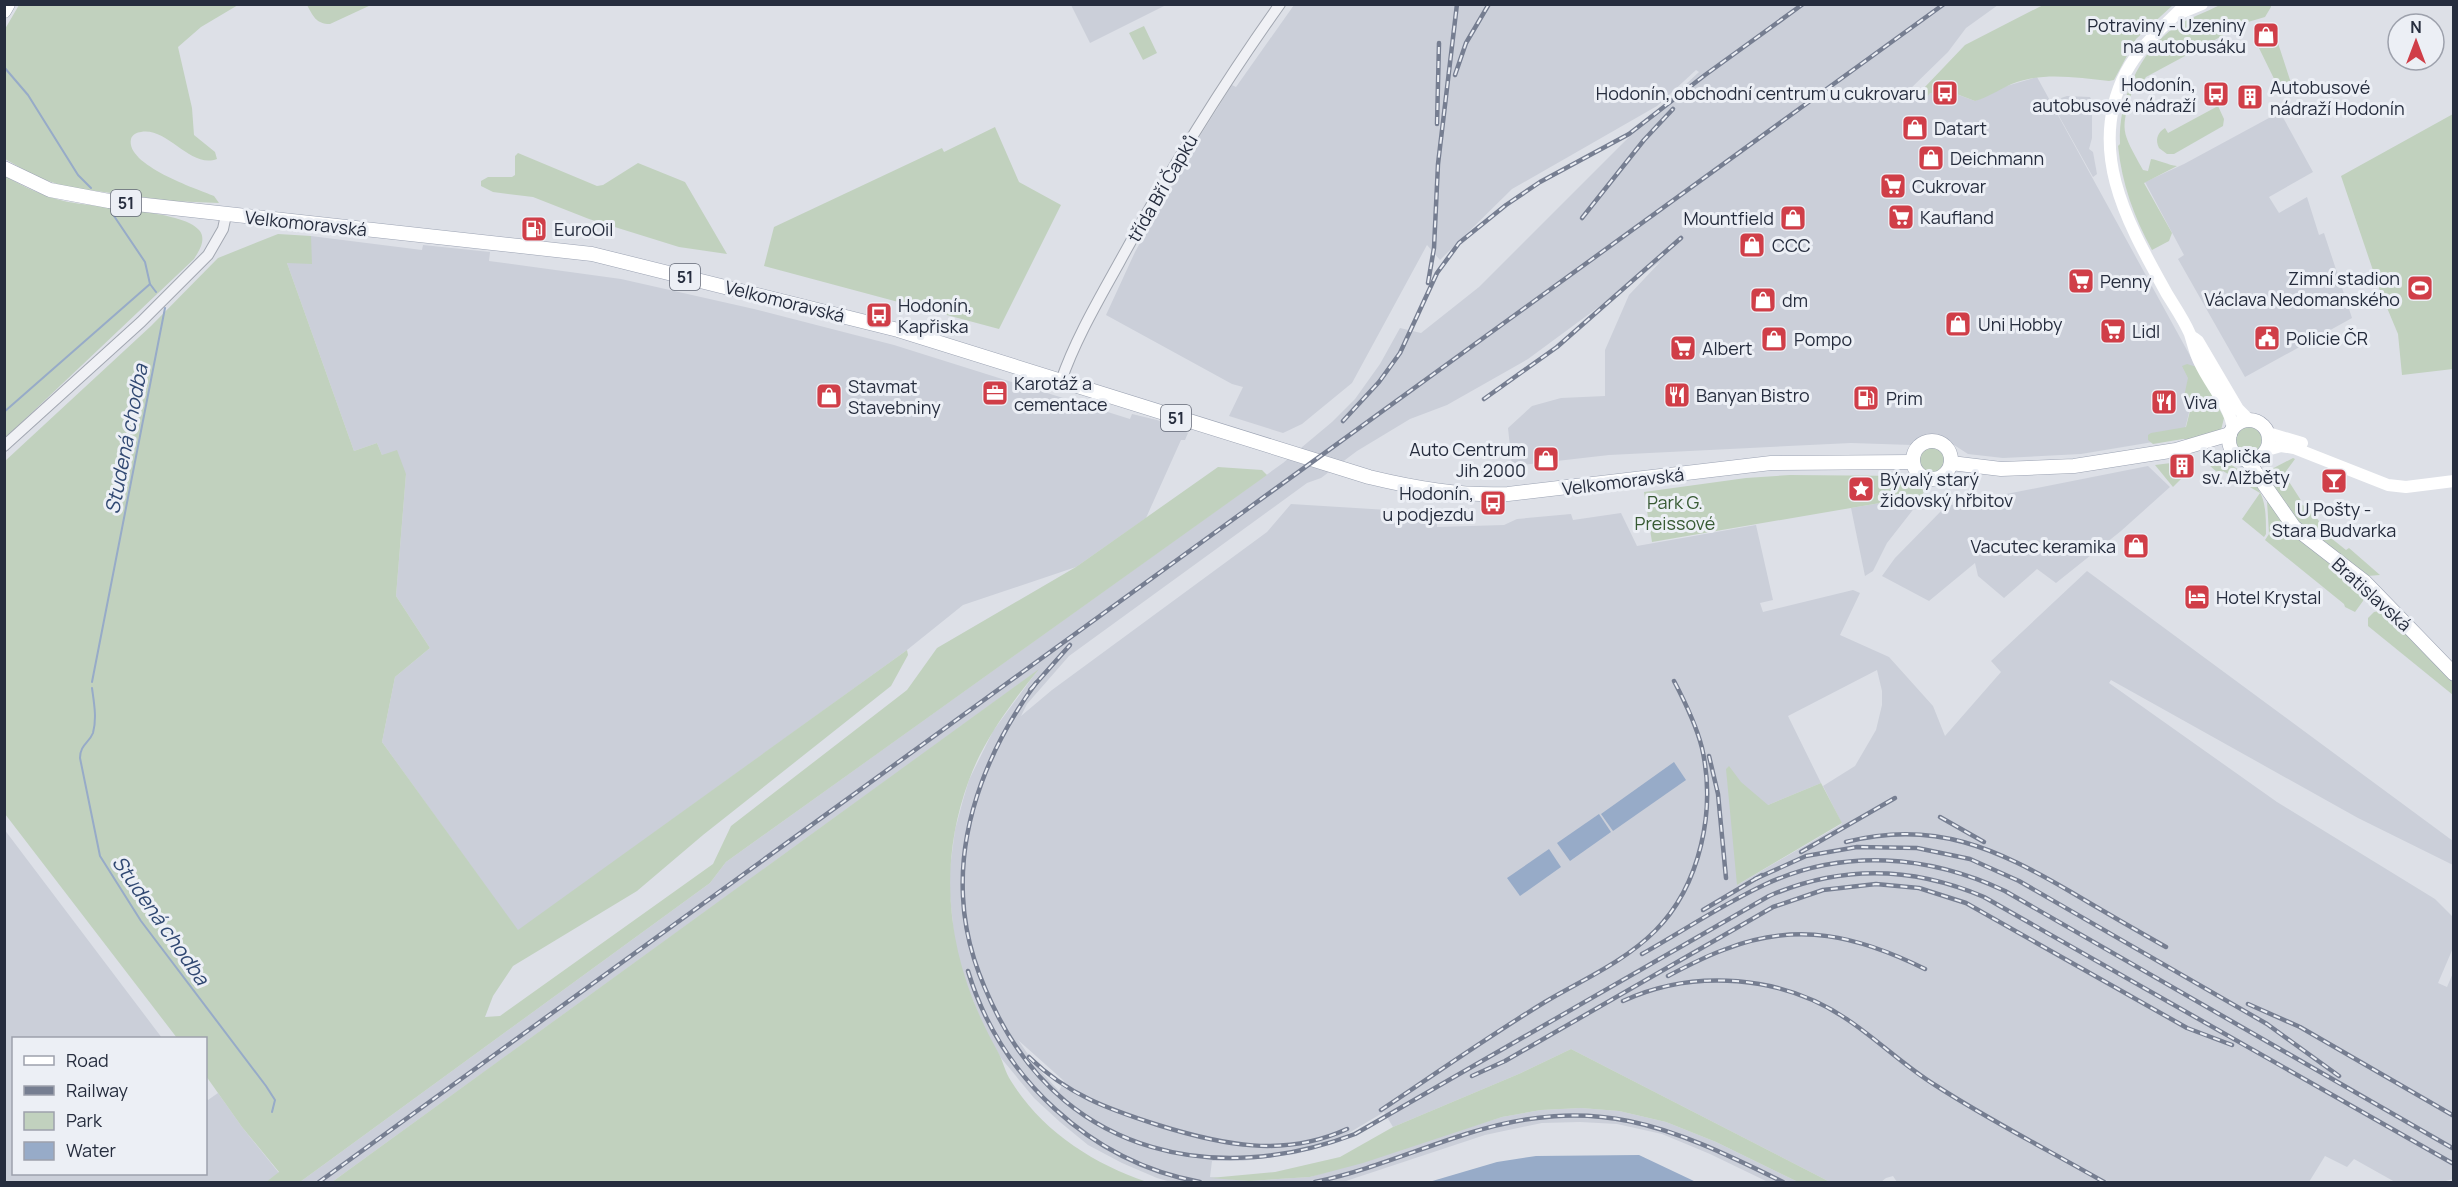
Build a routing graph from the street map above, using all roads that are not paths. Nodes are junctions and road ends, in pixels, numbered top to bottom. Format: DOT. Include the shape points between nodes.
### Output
graph roads {
  1 [pos="8,4"];
  2 [pos="1280,4"];
  3 [pos="2186,4"];
  4 [pos="2202,4"];
  5 [pos="4,11"];
  6 [pos="2174,16"];
  7 [pos="4,168"];
  8 [pos="226,215"];
  9 [pos="2190,335"];
  10 [pos="1061,381"];
  11 [pos="2249,420"];
  12 [pos="2231,431"];
  13 [pos="2268,433"];
  14 [pos="4,446"];
  15 [pos="2176,450"];
  16 [pos="2232,451"];
  17 [pos="2264,452"];
  18 [pos="2247,460"];
  19 [pos="2331,461"];
  20 [pos="1912,462"];
  21 [pos="1951,464"];
  22 [pos="2454,481"];
  23 [pos="2267,488"];
  24 [pos="2454,674"];
  1 -- 5 [label="main road"];
  2 -- 10 [label="street, třída Bří Čapků" via="1171,171 1099,300"];
  3 -- 6 [label="main road"];
  4 -- 6 [label="main road"];
  6 -- 9 [label="main road" via="2148,40 2123,79 2112,114 2110,155 2125,214"];
  7 -- 8 [label="main road, Velkomoravská / 51" via="50,190 80,197"];
  8 -- 10 [label="main road, Velkomoravská / 51" via="592,254 876,324"];
  8 -- 14 [label="street, Velkomoravská" via="223,229 208,255 124,338"];
  9 -- 11 [label="main road" via="2198,341"];
  9 -- 12 [label="main road" via="2198,359 2229,413"];
  10 -- 20 [label="main road, Velkomoravská / 51" via="1421,490 1493,495 1771,463"];
  11 -- 12 [label="main road"];
  11 -- 13 [label="main road" via="2261,423"];
  12 -- 15 [label="main road"];
  12 -- 16 [label="main road"];
  13 -- 17 [label="main road"];
  13 -- 19 [label="main road" via="2303,444"];
  15 -- 16 [label="main road"];
  15 -- 21 [label="main road" via="2049,468"];
  16 -- 18 [label="main road"];
  17 -- 18 [label="main road"];
  17 -- 19 [label="main road" via="2286,447"];
  17 -- 23 [label="main road, Bratislavská"];
  18 -- 23 [label="main road, Bratislavská"];
  19 -- 22 [label="main road" via="2394,487"];
  20 -- 21 [label="main road" via="1917,473 1931,479 1942,477"];
  20 -- 21 [label="main road" via="1917,447 1934,441 1946,448"];
  23 -- 24 [label="main road, Bratislavská" via="2294,527 2365,582"];
}
